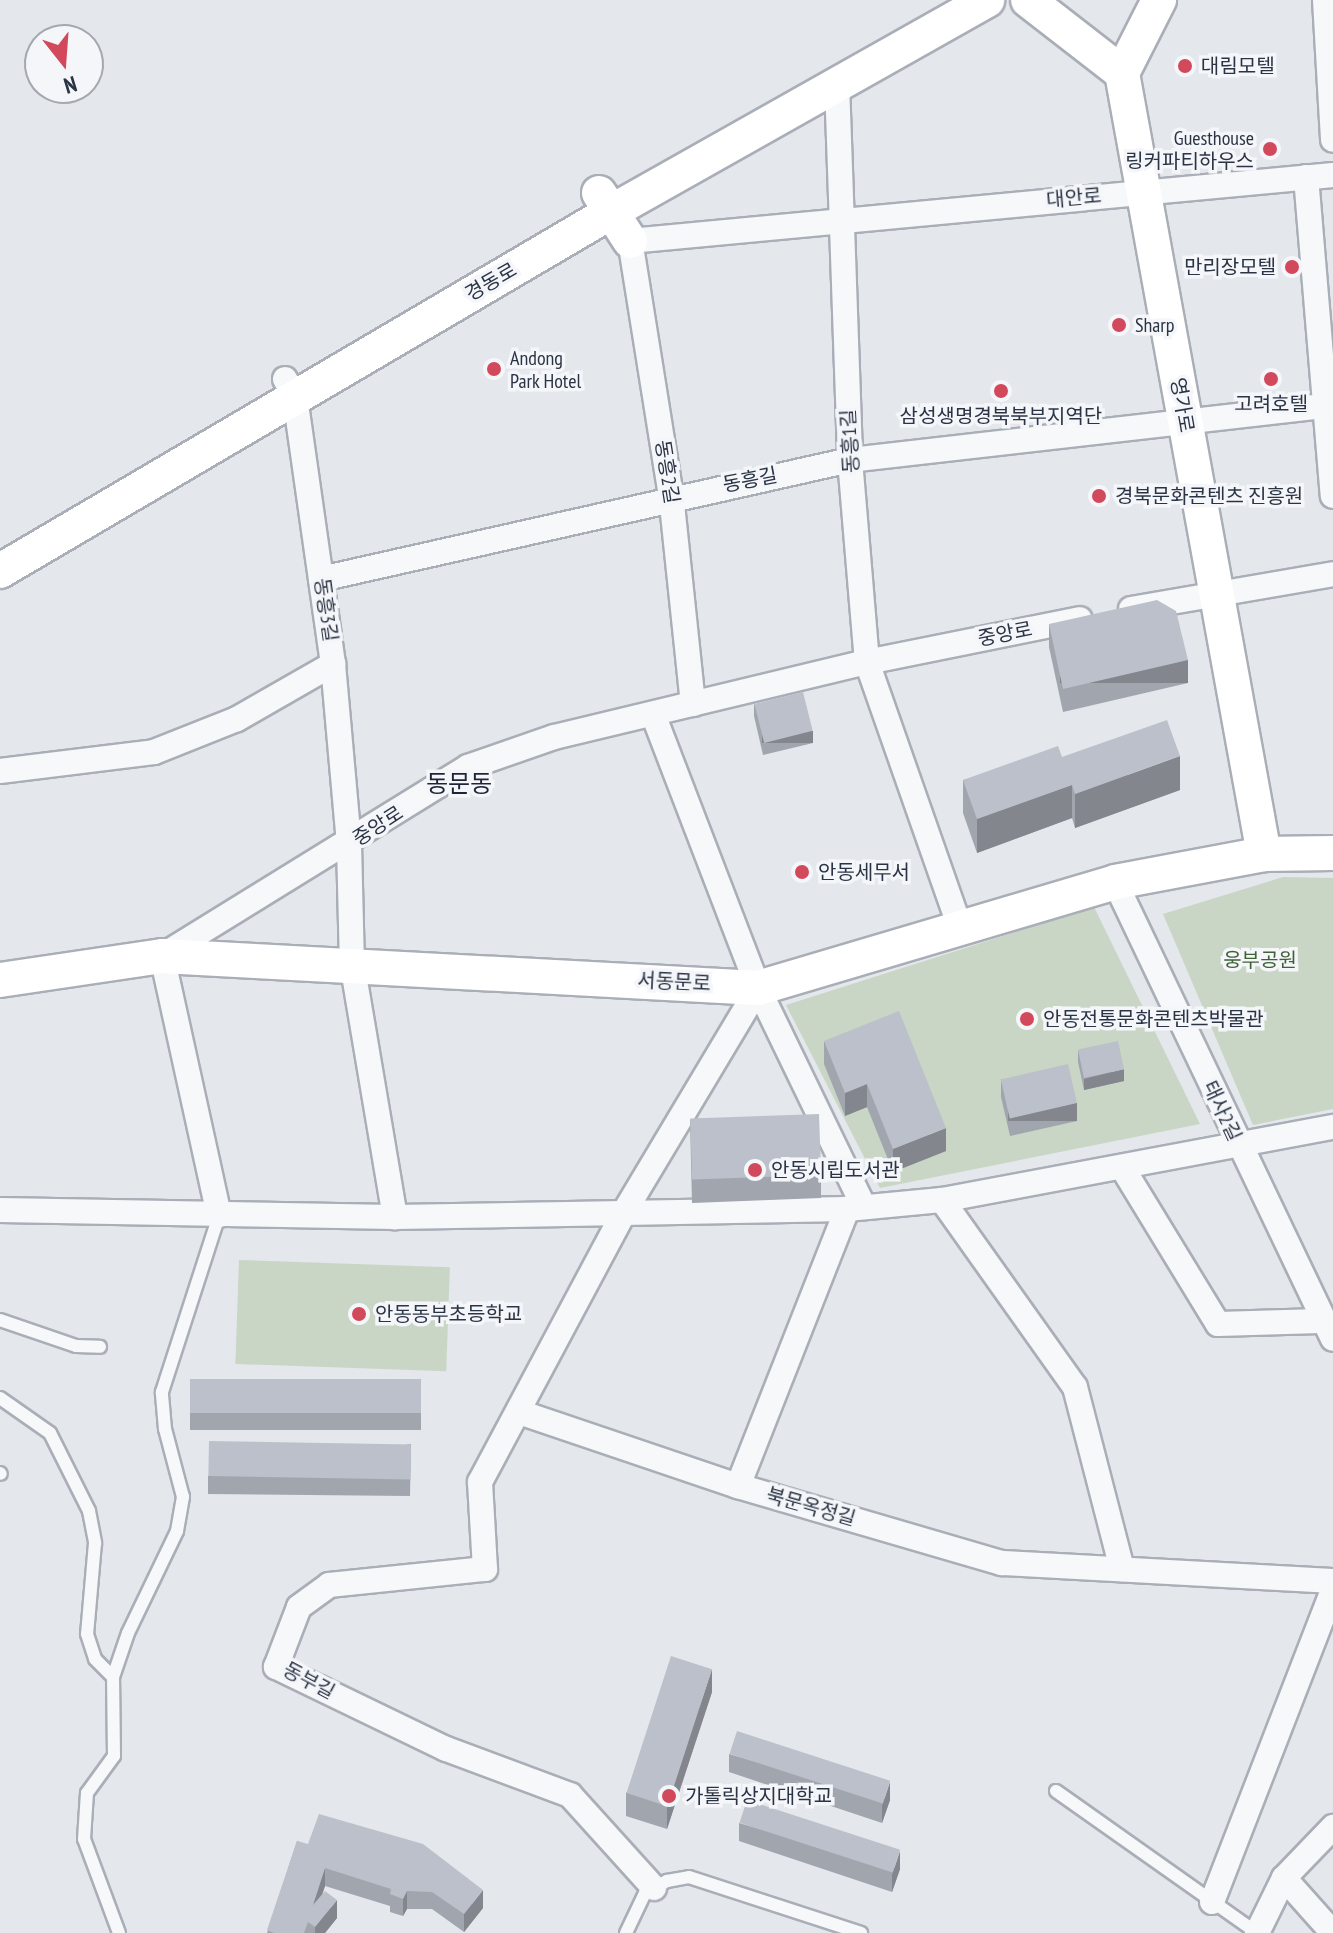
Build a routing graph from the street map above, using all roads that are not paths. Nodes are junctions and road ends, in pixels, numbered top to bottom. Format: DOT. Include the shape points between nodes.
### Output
graph roads {
  1 [pos="940,0"];
  2 [pos="987,0"];
  3 [pos="1028,0"];
  4 [pos="1159,0"];
  5 [pos="1325,0"];
  6 [pos="1122,73"];
  7 [pos="837,83"];
  8 [pos="1333,140"];
  9 [pos="1333,175"];
  10 [pos="1306,177"];
  11 [pos="1143,192"];
  12 [pos="605,202"];
  13 [pos="841,220"];
  14 [pos="630,241"];
  15 [pos="290,388"];
  16 [pos="1329,405"];
  17 [pos="1185,419"];
  18 [pos="850,460"];
  19 [pos="671,496"];
  20 [pos="1333,496"];
  21 [pos="0,547"];
  22 [pos="0,571"];
  23 [pos="1333,574"];
  24 [pos="321,579"];
  25 [pos="1216,592"];
  26 [pos="867,662"];
  27 [pos="333,664"];
  28 [pos="693,704"];
  29 [pos="653,714"];
  30 [pos="0,771"];
  31 [pos="349,844"];
  32 [pos="1333,853"];
  33 [pos="1264,854"];
  34 [pos="1115,882"];
  35 [pos="959,925"];
  36 [pos="162,956"];
  37 [pos="352,963"];
  38 [pos="0,980"];
  39 [pos="758,988"];
  40 [pos="1333,1127"];
  41 [pos="1238,1146"];
  42 [pos="1122,1167"];
  43 [pos="942,1200"];
  44 [pos="855,1208"];
  45 [pos="0,1210"];
  46 [pos="623,1214"];
  47 [pos="219,1215"];
  48 [pos="395,1217"];
  49 [pos="0,1320"];
  50 [pos="1326,1330"];
  51 [pos="100,1347"];
  52 [pos="0,1398"];
  53 [pos="519,1412"];
  54 [pos="738,1486"];
  55 [pos="1122,1569"];
  56 [pos="1333,1581"];
  57 [pos="1333,1590"];
  58 [pos="113,1677"];
  59 [pos="1056,1791"];
  60 [pos="1333,1827"];
  61 [pos="1284,1878"];
  62 [pos="654,1888"];
  63 [pos="1212,1902"];
  64 [pos="119,1933"];
  65 [pos="626,1933"];
  66 [pos="861,1933"];
  67 [pos="1257,1933"];
  68 [pos="1333,1933"];
  1 -- 12 [label="street, 경동로"];
  2 -- 7 [label="street, 경동로"];
  3 -- 6 [label="street"];
  4 -- 6 [label="street"];
  5 -- 8 [label="street"];
  6 -- 11 [label="street, 영가로"];
  7 -- 12 [label="street, 경동로"];
  7 -- 13 [label="street"];
  9 -- 10 [label="street, 대안로"];
  10 -- 11 [label="street, 대안로"];
  10 -- 16 [label="street"];
  11 -- 13 [label="street, 대안로"];
  11 -- 17 [label="street, 영가로"];
  12 -- 14 [label="street"];
  12 -- 15 [label="street, 경동로"];
  13 -- 14 [label="street, 대안로"];
  13 -- 18 [label="street, 동흥1길"];
  14 -- 19 [label="street, 동흥2길"];
  15 -- 21 [label="street, 경동로"];
  15 -- 22 [label="street, 경동로"];
  15 -- 24 [label="street, 동흥3길"];
  16 -- 17 [label="street, 동흥길"];
  16 -- 20 [label="street"];
  17 -- 18 [label="street, 동흥길"];
  17 -- 25 [label="street, 영가로"];
  18 -- 19 [label="street, 동흥길"];
  18 -- 26 [label="street, 동흥1길"];
  19 -- 24 [label="street, 동흥길"];
  19 -- 28 [label="street, 동흥2길"];
  23 -- 25 [label="street, 중앙로"];
  24 -- 27 [label="street, 동흥3길"];
  25 -- 26 [label="street, 중앙로"];
  25 -- 33 [label="street, 영가로"];
  26 -- 28 [label="street, 중앙로"];
  26 -- 35 [label="street"];
  27 -- 30 [label="street" via="237,719 154,752"];
  27 -- 31 [label="street, 동흥3길"];
  28 -- 29 [label="street, 중앙로"];
  29 -- 31 [label="street, 중앙로" via="554,737 468,767"];
  29 -- 39 [label="street"];
  31 -- 36 [label="street, 중앙로"];
  31 -- 37 [label="street, 동흥3길"];
  32 -- 33 [label="street, 서동문로"];
  33 -- 34 [label="street, 서동문로"];
  34 -- 35 [label="street, 서동문로"];
  34 -- 41 [label="street, 태사2길"];
  35 -- 39 [label="street, 서동문로"];
  36 -- 37 [label="street, 서동문로"];
  36 -- 38 [label="street, 서동문로"];
  36 -- 47 [label="street"];
  37 -- 39 [label="street, 서동문로"];
  37 -- 48 [label="street, 동흥3길"];
  39 -- 44 [label="street"];
  39 -- 46 [label="street"];
  40 -- 41 [label="street"];
  41 -- 42 [label="street"];
  41 -- 50 [label="street, 태사2길"];
  42 -- 43 [label="street"];
  42 -- 50 [label="street" via="1218,1324"];
  43 -- 44 [label="street"];
  43 -- 55 [label="street" via="1075,1387"];
  44 -- 46 [label="street"];
  44 -- 54 [label="street"];
  45 -- 47 [label="street"];
  46 -- 48 [label="street"];
  46 -- 53 [label="street"];
  47 -- 48 [label="street"];
  47 -- 58 [label="lane" via="162,1392 165,1429 183,1497 177,1531"];
  49 -- 51 [label="lane" via="76,1346"];
  52 -- 58 [label="lane" via="50,1433 89,1511 95,1543 87,1634 95,1659"];
  53 -- 54 [label="street, 북문옥정길"];
  53 -- 62 [label="street, 동부길" via="480,1482 485,1569 329,1585 299,1607 276,1667 446,1749 570,1795"];
  54 -- 55 [label="street, 북문옥정길" via="1002,1563"];
  55 -- 56 [label="street, 북문옥정길"];
  57 -- 63 [label="street"];
  58 -- 64 [label="lane" via="114,1756 87,1793 84,1839"];
  59 -- 63 [label="lane"];
  60 -- 61 [label="street"];
  61 -- 67 [label="street"];
  61 -- 68 [label="street"];
  62 -- 65 [label="lane" via="645,1893"];
  62 -- 66 [label="lane" via="689,1877"];
  63 -- 67 [label="lane"];
}
